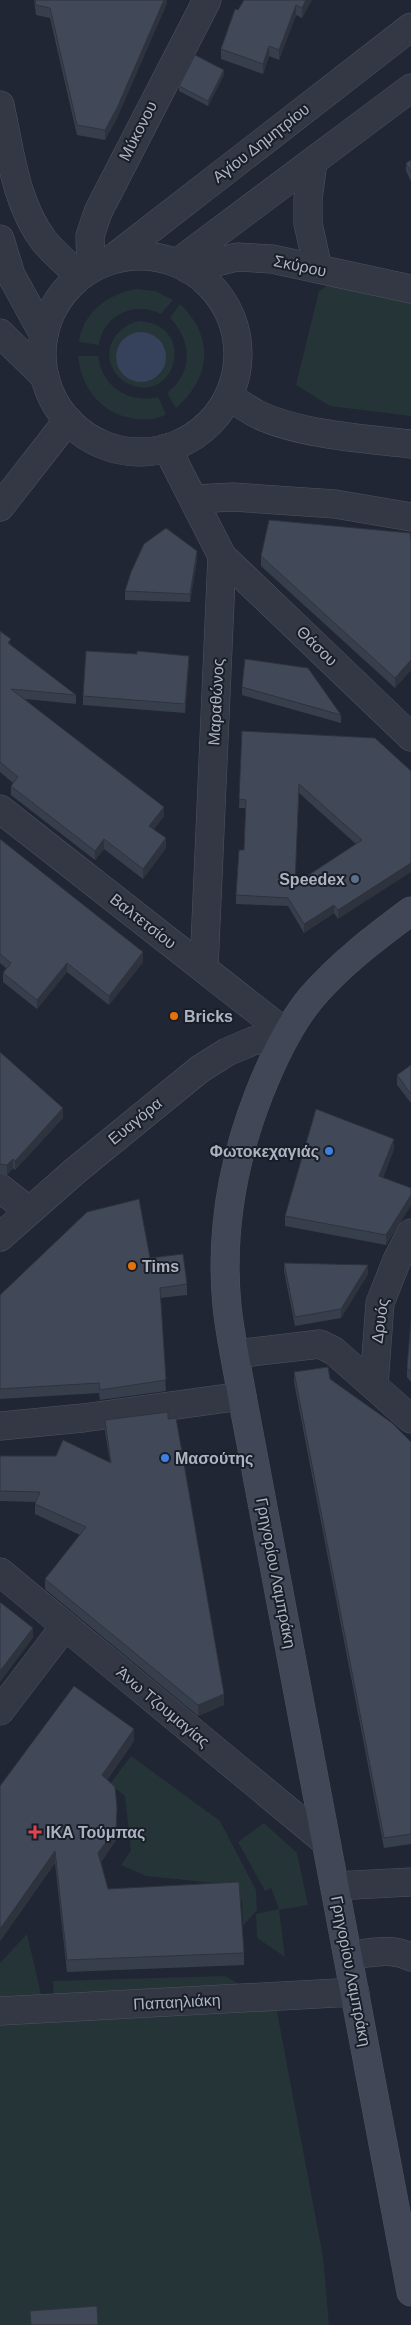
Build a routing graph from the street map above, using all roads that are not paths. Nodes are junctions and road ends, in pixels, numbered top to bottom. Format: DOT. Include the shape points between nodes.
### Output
graph roads {
  1 [pos="207,0"];
  2 [pos="411,27"];
  3 [pos="411,88"];
  4 [pos="0,105"];
  5 [pos="313,162"];
  6 [pos="0,239"];
  7 [pos="183,266"];
  8 [pos="94,268"];
  9 [pos="318,269"];
  10 [pos="411,289"];
  11 [pos="0,333"];
  12 [pos="44,335"];
  13 [pos="45,377"];
  14 [pos="228,396"];
  15 [pos="68,420"];
  16 [pos="411,444"];
  17 [pos="167,448"];
  18 [pos="194,499"];
  19 [pos="0,507"];
  20 [pos="411,516"];
  21 [pos="222,556"];
  22 [pos="411,737"];
  23 [pos="0,809"];
  24 [pos="411,910"];
  25 [pos="204,968"];
  26 [pos="287,1034"];
  27 [pos="0,1188"];
  28 [pos="28,1210"];
  29 [pos="411,1233"];
  30 [pos="0,1237"];
  31 [pos="235,1354"];
  32 [pos="374,1385"];
  33 [pos="242,1396"];
  34 [pos="411,1419"];
  35 [pos="0,1426"];
  36 [pos="0,1572"];
  37 [pos="65,1626"];
  38 [pos="0,1711"];
  39 [pos="326,1842"];
  40 [pos="411,1882"];
  41 [pos="335,1886"];
  42 [pos="348,1956"];
  43 [pos="411,1957"];
  44 [pos="355,1992"];
  45 [pos="0,2011"];
  46 [pos="411,2292"];
  1 -- 8 [label="street, Μύκονου" via="98,212 90,236"];
  2 -- 8 [label="street, Αγίου Δημητρίου"];
  3 -- 5 [label="street"];
  4 -- 8 [label="street" via="16,179 30,216 44,240"];
  5 -- 7 [label="street"];
  5 -- 9 [label="street" via="308,223"];
  6 -- 12 [label="street" via="11,275"];
  7 -- 8 [label="street" via="145,256"];
  7 -- 9 [label="street, Σκύρου" via="237,257 272,259"];
  7 -- 14 [label="street" via="214,289 231,317 238,348 234,381"];
  8 -- 12 [label="street, Αγίου Δημητρίου" via="67,288 57,302"];
  9 -- 10 [label="street, Σκύρου"];
  11 -- 13 [label="street"];
  12 -- 13 [label="street"];
  13 -- 15 [label="street" via="54,400"];
  14 -- 16 [label="street" via="272,420 349,438"];
  14 -- 17 [label="street" via="222,409 203,429 180,444"];
  15 -- 17 [label="street" via="89,437 113,448 140,452"];
  15 -- 19 [label="street"];
  17 -- 18 [label="street, Μαραθώνος"];
  18 -- 20 [label="street" via="233,497 335,504"];
  18 -- 21 [label="street, Μαραθώνος"];
  21 -- 22 [label="street, Θάσου"];
  21 -- 25 [label="street, Μαραθώνος"];
  23 -- 25 [label="street, Βαλτετσίου"];
  24 -- 26 [label="main road, Γρηγορίου Λαμπράκη" via="356,953 325,983"];
  25 -- 26 [label="street, Βαλτετσίου"];
  26 -- 28 [label="street, Ευαγόρα" via="253,1041 200,1069"];
  26 -- 31 [label="main road, Γρηγορίου Λαμπράκη" via="250,1116 231,1190 225,1273"];
  27 -- 28 [label="street"];
  28 -- 30 [label="street, Ευαγόρα"];
  29 -- 32 [label="street, Δρυός" via="380,1304"];
  31 -- 32 [label="street" via="320,1344 334,1351"];
  31 -- 33 [label="main road, Γρηγορίου Λαμπράκη"];
  32 -- 34 [label="street"];
  33 -- 35 [label="street"];
  33 -- 39 [label="main road, Γρηγορίου Λαμπράκη"];
  36 -- 37 [label="street, Άνω Τζουμαγίας"];
  37 -- 38 [label="street"];
  37 -- 39 [label="street, Άνω Τζουμαγίας"];
  39 -- 41 [label="main road, Γρηγορίου Λαμπράκη"];
  40 -- 41 [label="street"];
  41 -- 42 [label="main road, Γρηγορίου Λαμπράκη"];
  42 -- 43 [label="street" via="387,1951"];
  42 -- 44 [label="main road, Γρηγορίου Λαμπράκη"];
  44 -- 45 [label="street, Παπαηλιάκη"];
  44 -- 46 [label="main road, Γρηγορίου Λαμπράκη"];
}
